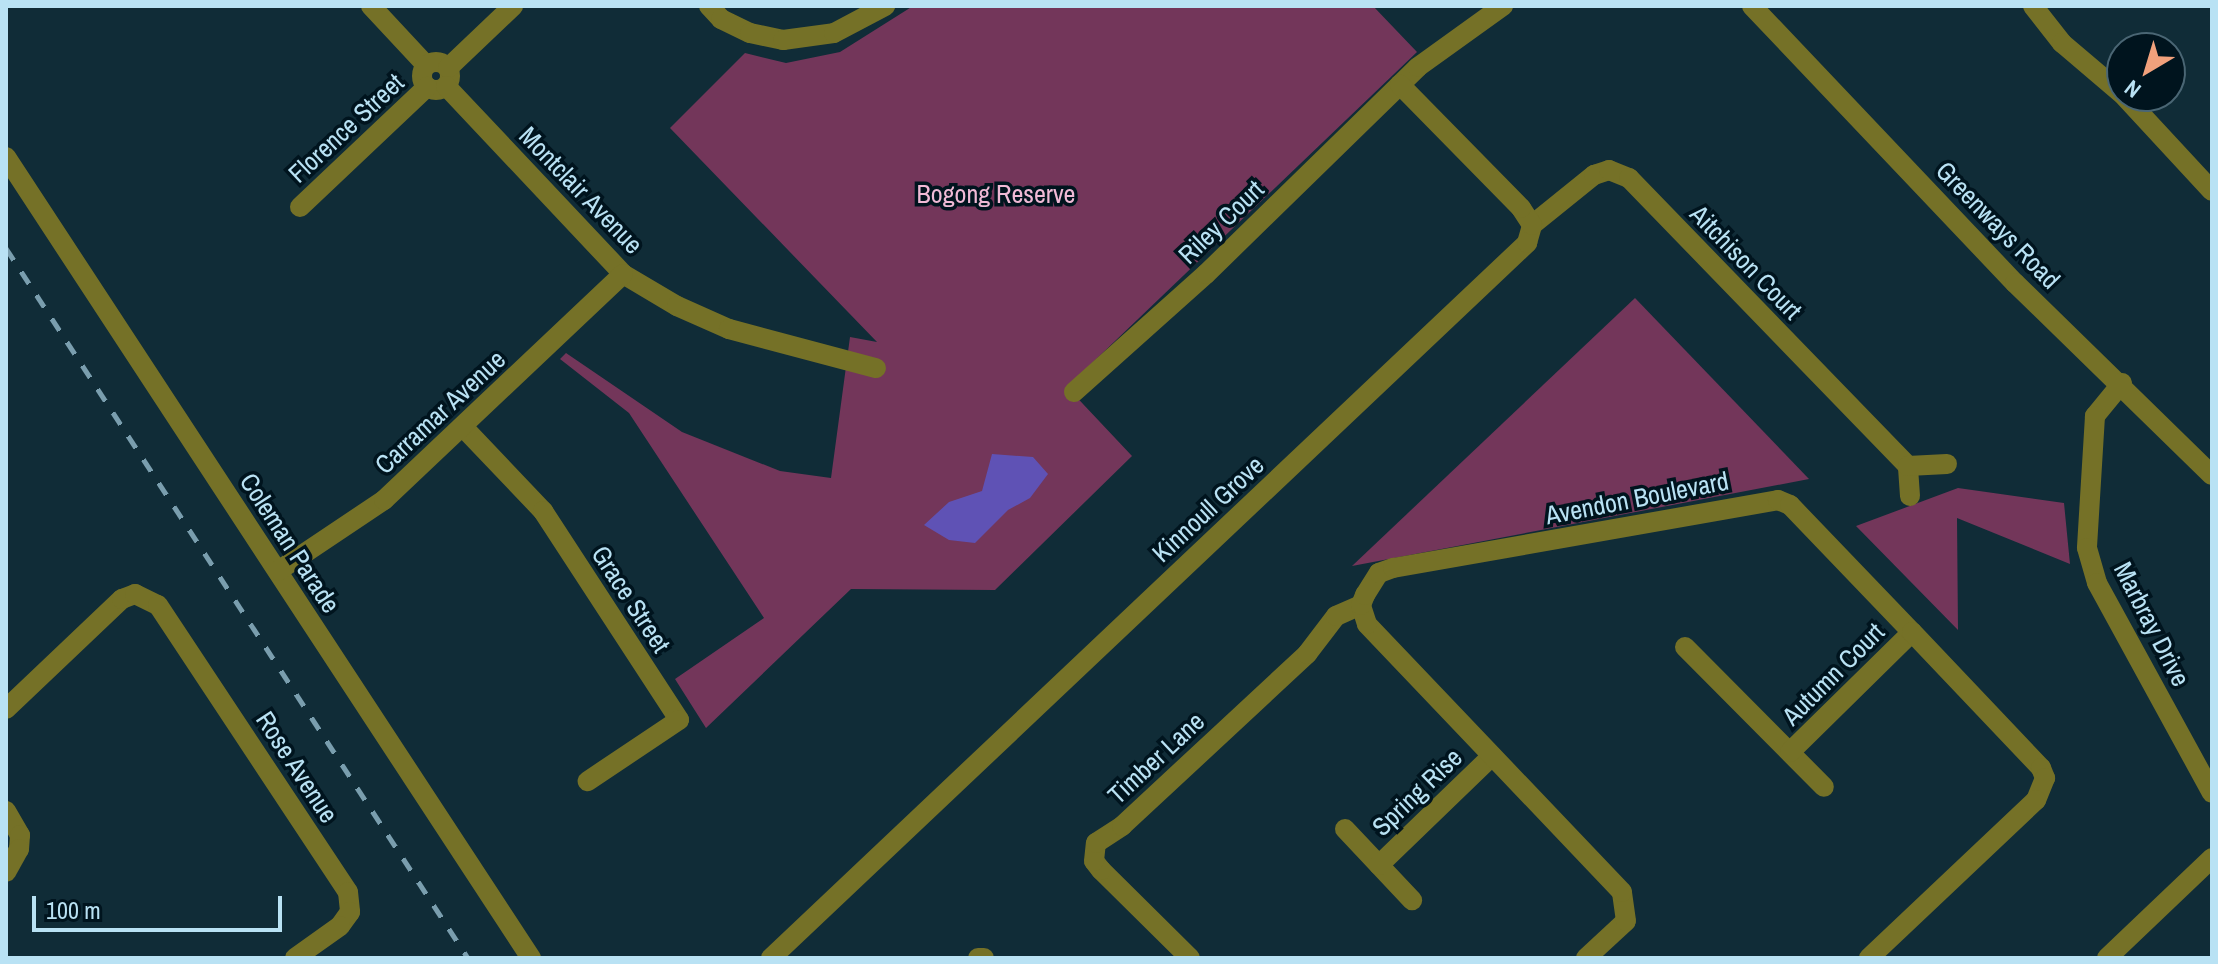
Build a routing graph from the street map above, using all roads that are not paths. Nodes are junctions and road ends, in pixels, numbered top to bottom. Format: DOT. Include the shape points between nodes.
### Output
graph roads {
  1 [pos="371,6"];
  2 [pos="513,6"];
  3 [pos="709,6"];
  4 [pos="885,6"];
  5 [pos="1503,6"];
  6 [pos="1752,6"];
  7 [pos="2033,6"];
  8 [pos="440,80"];
  9 [pos="2106,81"];
  10 [pos="1400,85"];
  11 [pos="2139,112"];
  12 [pos="6,157"];
  13 [pos="2212,191"];
  14 [pos="300,207"];
  15 [pos="1532,225"];
  16 [pos="623,274"];
  17 [pos="876,368"];
  18 [pos="2122,383"];
  19 [pos="1074,392"];
  20 [pos="464,428"];
  21 [pos="1947,464"];
  22 [pos="1908,466"];
  23 [pos="2212,475"];
  24 [pos="1910,496"];
  25 [pos="278,571"];
  26 [pos="1361,605"];
  27 [pos="1912,632"];
  28 [pos="1685,647"];
  29 [pos="6,709"];
  30 [pos="1790,752"];
  31 [pos="1492,756"];
  32 [pos="588,781"];
  33 [pos="1824,787"];
  34 [pos="2212,793"];
  35 [pos="6,811"];
  36 [pos="1345,829"];
  37 [pos="2212,858"];
  38 [pos="1379,865"];
  39 [pos="6,872"];
  40 [pos="1412,900"];
  41 [pos="295,958"];
  42 [pos="531,958"];
  43 [pos="771,958"];
  44 [pos="978,958"];
  45 [pos="984,958"];
  46 [pos="1190,958"];
  47 [pos="1586,958"];
  48 [pos="1869,958"];
  49 [pos="2107,958"];
  1 -- 8 [label="street" via="426,65 422,74"];
  2 -- 8 [label="street, Florence Street"];
  3 -- 4 [label="street" via="721,19 750,33 783,40 834,33"];
  5 -- 10 [label="street, Riley Court"];
  6 -- 18 [label="street, Greenways Road" via="2015,283"];
  7 -- 9 [label="street" via="2062,43"];
  8 -- 14 [label="street, Florence Street"];
  8 -- 16 [label="street, Montclair Avenue"];
  10 -- 15 [label="street"];
  10 -- 19 [label="street, Riley Court" via="1206,274"];
  11 -- 13 [label="street"];
  12 -- 25 [label="street, Coleman Parade"];
  15 -- 22 [label="street, Aitchison Court" via="1594,175 1609,170 1629,178"];
  15 -- 43 [label="street, Kinnoull Grove" via="1527,243"];
  16 -- 17 [label="street, Montclair Avenue" via="729,329"];
  16 -- 20 [label="street, Carramar Avenue"];
  18 -- 23 [label="street, Greenways Road"];
  18 -- 34 [label="street, Marbray Drive" via="2095,416 2087,548 2097,583"];
  20 -- 25 [label="street, Carramar Avenue" via="384,500"];
  20 -- 32 [label="street, Grace Street" via="543,511 679,720"];
  21 -- 22 [label="street"];
  22 -- 24 [label="street"];
  25 -- 42 [label="street, Coleman Parade"];
  26 -- 27 [label="street, Avendon Boulevard" via="1371,582 1393,568 1778,500 1790,505"];
  26 -- 31 [label="street" via="1367,624"];
  26 -- 46 [label="street, Timber Lane" via="1336,616 1295,664 1122,826 1096,843 1094,861 1101,870"];
  27 -- 30 [label="street, Autumn Court"];
  27 -- 48 [label="street, Avendon Boulevard" via="2045,778 2036,800"];
  28 -- 30 [label="street, Autumn Court"];
  29 -- 41 [label="street, Rose Avenue" via="122,599 147,596 158,605 348,892 350,912 340,926"];
  30 -- 33 [label="street, Autumn Court"];
  31 -- 38 [label="street, Spring Rise"];
  31 -- 47 [label="street" via="1622,892 1626,921"];
  35 -- 39 [label="street" via="20,835 19,849"];
  36 -- 38 [label="street, Spring Rise"];
  37 -- 49 [label="street"];
  38 -- 40 [label="street, Spring Rise"];
  44 -- 45 [label="street"];
}
